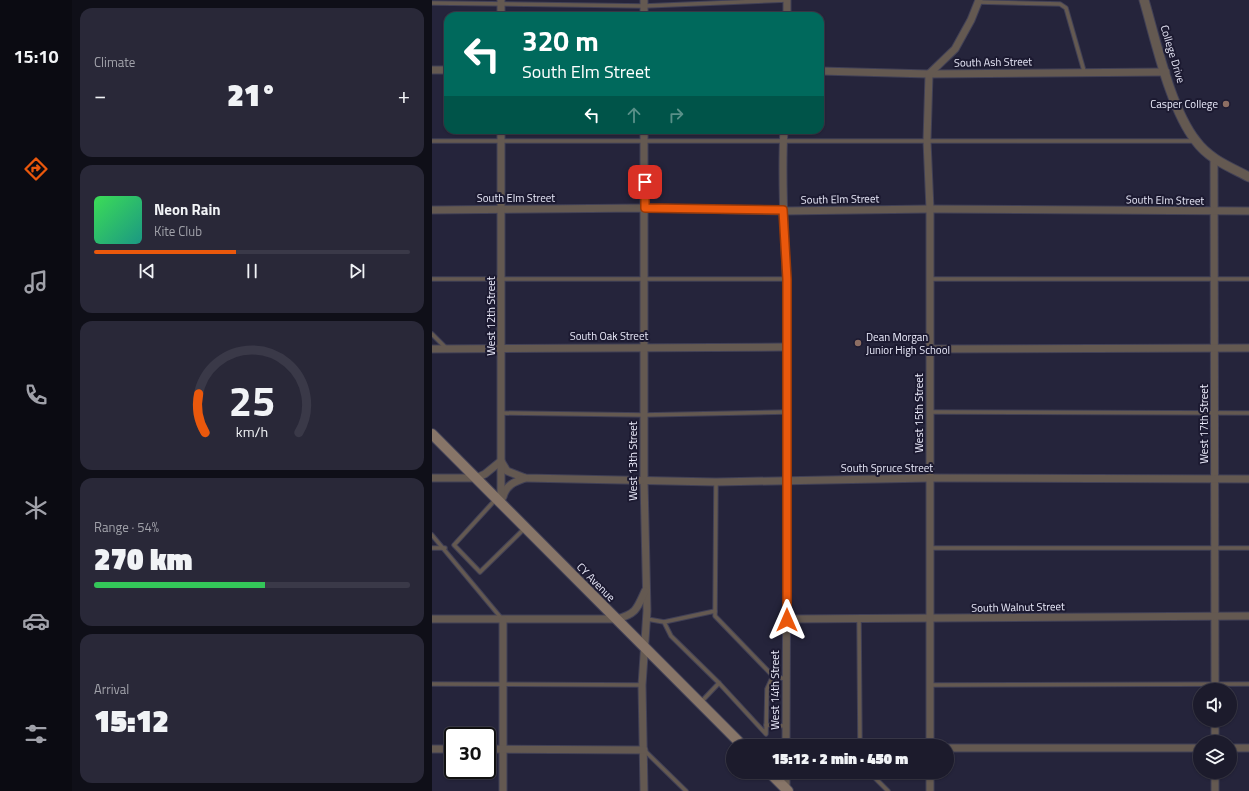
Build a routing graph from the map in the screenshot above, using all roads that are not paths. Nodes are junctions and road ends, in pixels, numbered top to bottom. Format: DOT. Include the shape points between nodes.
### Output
graph roads {
  1 [pos="787,0"];
  2 [pos="1144,0"];
  3 [pos="501,1"];
  4 [pos="979,1"];
  5 [pos="432,2"];
  6 [pos="644,3"];
  7 [pos="501,12"];
  8 [pos="787,12"];
  9 [pos="432,70"];
  10 [pos="444,70"];
  11 [pos="824,71"];
  12 [pos="1084,71"];
  13 [pos="1166,72"];
  14 [pos="929,74"];
  15 [pos="501,134"];
  16 [pos="644,134"];
  17 [pos="784,134"];
  18 [pos="432,141"];
  19 [pos="502,141"];
  20 [pos="783,141"];
  21 [pos="927,141"];
  22 [pos="644,142"];
  23 [pos="1196,142"];
  24 [pos="1214,159"];
  25 [pos="1249,177"];
  26 [pos="645,208"];
  27 [pos="501,209"];
  28 [pos="930,209"];
  29 [pos="432,210"];
  30 [pos="783,210"];
  31 [pos="1214,211"];
  32 [pos="1249,211"];
  33 [pos="432,279"];
  34 [pos="502,279"];
  35 [pos="787,279"];
  36 [pos="930,279"];
  37 [pos="1214,279"];
  38 [pos="1249,279"];
  39 [pos="644,280"];
  40 [pos="432,334"];
  41 [pos="644,347"];
  42 [pos="787,347"];
  43 [pos="432,348"];
  44 [pos="501,348"];
  45 [pos="1214,348"];
  46 [pos="1249,348"];
  47 [pos="447,349"];
  48 [pos="930,349"];
  49 [pos="787,412"];
  50 [pos="930,412"];
  51 [pos="501,413"];
  52 [pos="1215,413"];
  53 [pos="1249,413"];
  54 [pos="644,415"];
  55 [pos="432,434"];
  56 [pos="501,461"];
  57 [pos="432,478"];
  58 [pos="476,478"];
  59 [pos="525,478"];
  60 [pos="930,478"];
  61 [pos="1249,478"];
  62 [pos="1215,479"];
  63 [pos="787,480"];
  64 [pos="644,481"];
  65 [pos="716,482"];
  66 [pos="499,500"];
  67 [pos="526,527"];
  68 [pos="432,535"];
  69 [pos="1215,547"];
  70 [pos="432,548"];
  71 [pos="445,548"];
  72 [pos="931,548"];
  73 [pos="1249,548"];
  74 [pos="646,590"];
  75 [pos="715,611"];
  76 [pos="1215,616"];
  77 [pos="1249,616"];
  78 [pos="432,619"];
  79 [pos="617,619"];
  80 [pos="647,619"];
  81 [pos="859,619"];
  82 [pos="930,619"];
  83 [pos="502,620"];
  84 [pos="787,620"];
  85 [pos="664,622"];
  86 [pos="644,646"];
  87 [pos="773,676"];
  88 [pos="786,679"];
  89 [pos="719,683"];
  90 [pos="1215,683"];
  91 [pos="432,684"];
  92 [pos="503,684"];
  93 [pos="1249,684"];
  94 [pos="642,685"];
  95 [pos="930,685"];
  96 [pos="1237,685"];
  97 [pos="1193,687"];
  98 [pos="700,702"];
  99 [pos="766,726"];
  100 [pos="786,726"];
  101 [pos="736,739"];
  102 [pos="786,739"];
  103 [pos="860,739"];
  104 [pos="930,739"];
  105 [pos="432,748"];
  106 [pos="954,748"];
  107 [pos="1193,748"];
  108 [pos="1237,748"];
  109 [pos="1249,748"];
  110 [pos="444,749"];
  111 [pos="496,749"];
  112 [pos="503,749"];
  113 [pos="644,750"];
  114 [pos="776,779"];
  115 [pos="786,779"];
  116 [pos="876,779"];
  117 [pos="930,779"];
  118 [pos="1215,779"];
  119 [pos="787,790"];
  120 [pos="503,791"];
  121 [pos="644,791"];
  122 [pos="686,791"];
  123 [pos="888,791"];
  124 [pos="930,791"];
  125 [pos="1215,791"];
  1 -- 6 [label="lane"];
  1 -- 8 [label="street"];
  2 -- 13 [label="street, College Drive"];
  3 -- 5 [label="lane"];
  3 -- 6 [label="lane"];
  3 -- 7 [label="street"];
  4 -- 12 [label="lane" via="1060,4 1066,8"];
  4 -- 14 [label="street" via="955,49"];
  9 -- 10 [label="street"];
  11 -- 14 [label="street, South Ash Street"];
  12 -- 13 [label="street, South Ash Street"];
  12 -- 14 [label="street, South Ash Street"];
  13 -- 23 [label="street, College Drive" via="1177,108"];
  14 -- 21 [label="street, West 15th Street"];
  15 -- 19 [label="street, West 12th Street"];
  16 -- 22 [label="street, West 13th Street"];
  17 -- 20 [label="street, West 14th Street"];
  18 -- 19 [label="lane"];
  19 -- 22 [label="lane"];
  19 -- 27 [label="street, West 12th Street"];
  20 -- 21 [label="lane"];
  20 -- 22 [label="lane"];
  20 -- 30 [label="street, West 14th Street"];
  21 -- 23 [label="lane"];
  21 -- 28 [label="street, West 15th Street"];
  22 -- 26 [label="street, West 13th Street"];
  23 -- 24 [label="street, College Drive"];
  24 -- 25 [label="street, College Drive"];
  24 -- 31 [label="street, West 17th Street"];
  26 -- 27 [label="street, South Elm Street"];
  26 -- 30 [label="street, South Elm Street"];
  26 -- 39 [label="street, West 13th Street"];
  27 -- 29 [label="street, South Elm Street"];
  27 -- 34 [label="street, West 12th Street"];
  28 -- 30 [label="street, South Elm Street"];
  28 -- 31 [label="street, South Elm Street"];
  28 -- 36 [label="street, West 15th Street"];
  30 -- 35 [label="street, West 14th Street"];
  31 -- 32 [label="street, South Elm Street"];
  31 -- 37 [label="street, West 17th Street"];
  33 -- 34 [label="lane"];
  34 -- 39 [label="lane"];
  34 -- 44 [label="street, West 12th Street"];
  35 -- 39 [label="lane"];
  35 -- 42 [label="street, West 14th Street"];
  36 -- 37 [label="lane"];
  36 -- 48 [label="street, West 15th Street"];
  37 -- 38 [label="lane"];
  37 -- 45 [label="street, West 17th Street"];
  39 -- 41 [label="street, West 13th Street"];
  40 -- 47 [label="lane"];
  41 -- 42 [label="street, South Oak Street"];
  41 -- 44 [label="street, South Oak Street"];
  41 -- 54 [label="street, West 13th Street"];
  42 -- 49 [label="street, West 14th Street"];
  43 -- 47 [label="street, South Oak Street"];
  44 -- 47 [label="street, South Oak Street"];
  44 -- 51 [label="street, West 12th Street"];
  45 -- 46 [label="street"];
  45 -- 48 [label="street"];
  45 -- 52 [label="street, West 17th Street"];
  48 -- 50 [label="street, West 15th Street"];
  49 -- 54 [label="lane"];
  49 -- 63 [label="street, West 14th Street"];
  50 -- 52 [label="lane"];
  50 -- 60 [label="street, West 15th Street"];
  51 -- 54 [label="lane"];
  51 -- 56 [label="street, West 12th Street"];
  52 -- 53 [label="lane"];
  52 -- 62 [label="street, West 17th Street"];
  54 -- 64 [label="street, West 13th Street"];
  55 -- 58 [label="main road, CY Avenue"];
  56 -- 58 [label="street"];
  56 -- 59 [label="street, South Spruce Street" via="507,471"];
  56 -- 66 [label="street, West 12th Street"];
  57 -- 58 [label="street"];
  58 -- 66 [label="main road, CY Avenue"];
  59 -- 64 [label="street, South Spruce Street"];
  59 -- 66 [label="street, South Spruce Street" via="505,489"];
  60 -- 62 [label="street, South Spruce Street"];
  60 -- 63 [label="street, South Spruce Street"];
  60 -- 72 [label="street, West 15th Street"];
  61 -- 62 [label="street, South Spruce Street"];
  62 -- 69 [label="street, West 17th Street"];
  63 -- 65 [label="street, South Spruce Street"];
  63 -- 84 [label="street, West 14th Street"];
  64 -- 65 [label="street, South Spruce Street"];
  64 -- 74 [label="street, West 13th Street"];
  65 -- 75 [label="lane"];
  66 -- 67 [label="main road, CY Avenue"];
  66 -- 67 [label="lane" via="454,545 480,572"];
  67 -- 79 [label="main road, CY Avenue"];
  68 -- 71 [label="lane"];
  69 -- 72 [label="lane"];
  69 -- 73 [label="lane"];
  69 -- 76 [label="street, West 17th Street"];
  70 -- 71 [label="lane"];
  71 -- 83 [label="lane"];
  72 -- 82 [label="street, West 15th Street"];
  74 -- 79 [label="street" via="638,608 631,616"];
  74 -- 80 [label="street, West 13th Street"];
  75 -- 85 [label="lane"];
  75 -- 87 [label="lane" via="715,616"];
  76 -- 77 [label="street, South Walnut Street"];
  76 -- 82 [label="street, South Walnut Street"];
  76 -- 90 [label="street, West 17th Street"];
  78 -- 83 [label="street"];
  79 -- 83 [label="street"];
  79 -- 86 [label="main road, CY Avenue"];
  80 -- 85 [label="lane"];
  80 -- 86 [label="street, West 13th Street"];
  81 -- 82 [label="street, South Walnut Street"];
  81 -- 84 [label="street, South Walnut Street"];
  81 -- 103 [label="lane"];
  82 -- 95 [label="street, West 15th Street"];
  83 -- 92 [label="street"];
  84 -- 88 [label="street, West 14th Street"];
  85 -- 89 [label="lane" via="671,636"];
  86 -- 94 [label="street, West 13th Street"];
  86 -- 98 [label="main road, CY Avenue"];
  87 -- 88 [label="lane"];
  87 -- 99 [label="lane" via="767,689"];
  88 -- 100 [label="street, West 14th Street"];
  89 -- 98 [label="lane"];
  89 -- 99 [label="lane" via="766,734"];
  91 -- 92 [label="lane"];
  92 -- 94 [label="lane"];
  92 -- 112 [label="street"];
  93 -- 96 [label="lane"];
  94 -- 113 [label="street, West 13th Street"];
  95 -- 97 [label="lane"];
  95 -- 104 [label="street, West 15th Street"];
  98 -- 101 [label="main road, CY Avenue"];
  99 -- 100 [label="lane"];
  100 -- 102 [label="street, West 14th Street"];
  105 -- 110 [label="street"];
  106 -- 107 [label="street"];
  108 -- 109 [label="street"];
  111 -- 112 [label="street"];
  112 -- 113 [label="street"];
  112 -- 120 [label="street"];
  113 -- 121 [label="street, West 13th Street"];
  113 -- 122 [label="lane"];
  114 -- 119 [label="main road"];
  115 -- 119 [label="street"];
  116 -- 123 [label="lane"];
  117 -- 124 [label="street"];
  118 -- 125 [label="street"];
}
